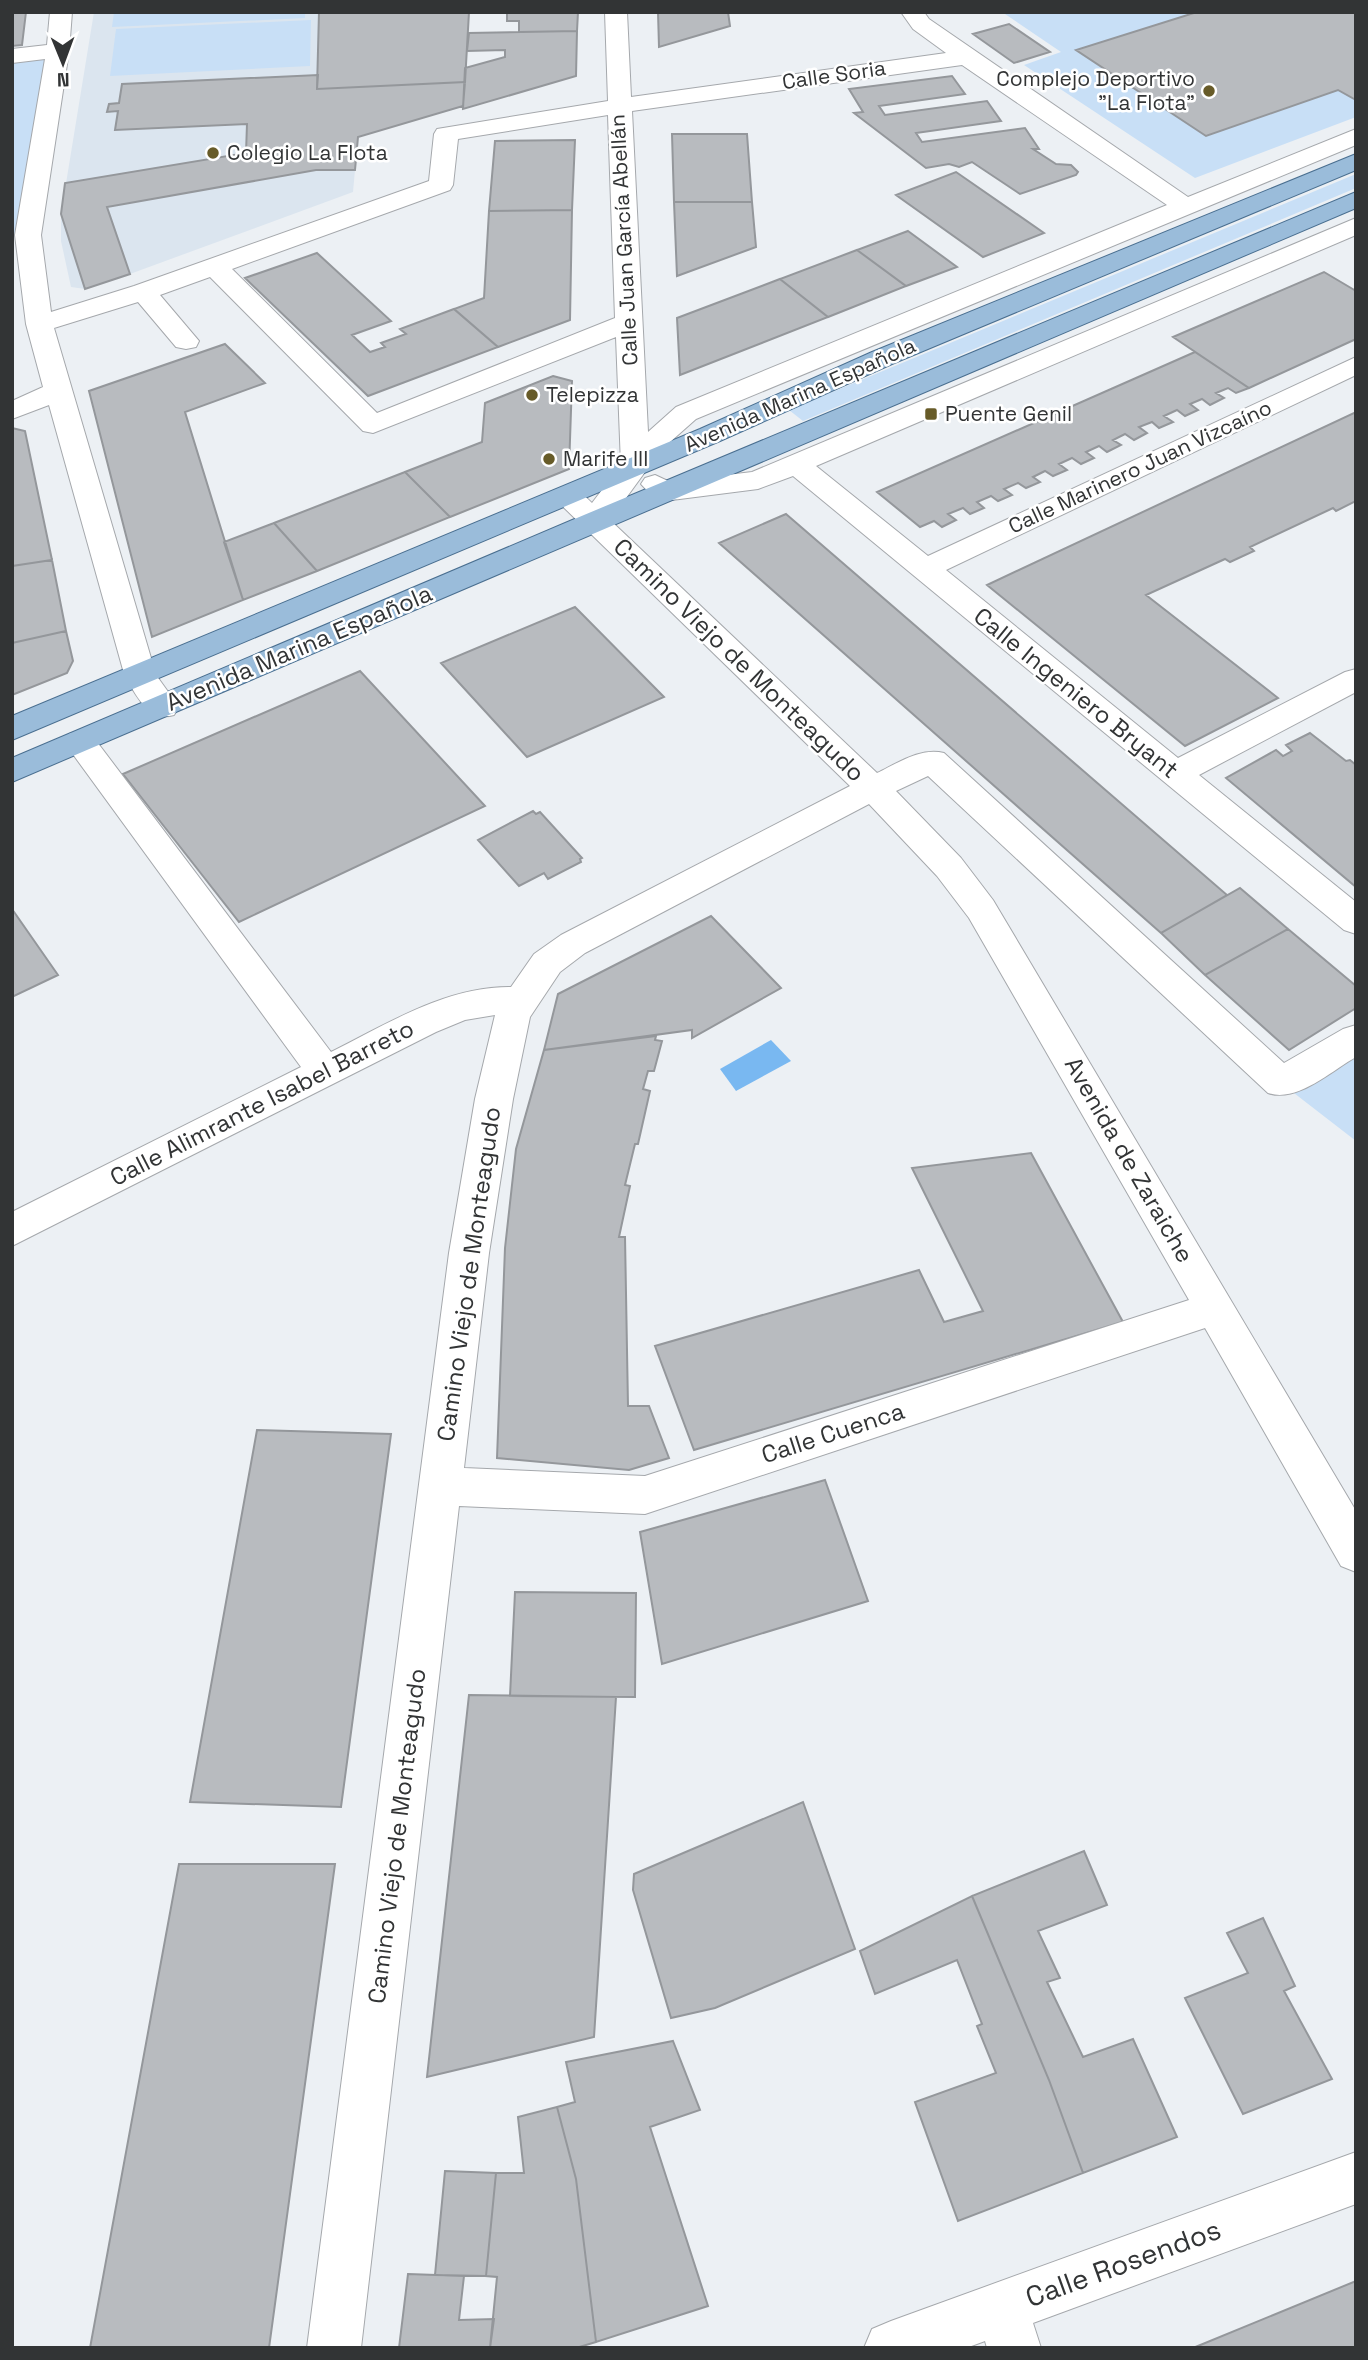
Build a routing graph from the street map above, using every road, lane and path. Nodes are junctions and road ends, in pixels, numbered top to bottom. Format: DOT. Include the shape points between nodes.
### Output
graph roads {
  1 [pos="61,12"];
  2 [pos="616,12"];
  3 [pos="912,12"];
  4 [pos="58,51"];
  5 [pos="12,56"];
  6 [pos="966,57"];
  7 [pos="618,106"];
  8 [pos="1356,136"];
  9 [pos="1356,161"];
  10 [pos="1356,199"];
  11 [pos="1186,207"];
  12 [pos="1356,226"];
  13 [pos="20,236"];
  14 [pos="214,266"];
  15 [pos="143,292"];
  16 [pos="627,323"];
  17 [pos="39,324"];
  18 [pos="186,341"];
  19 [pos="882,358"];
  20 [pos="1356,365"];
  21 [pos="780,374"];
  22 [pos="58,391"];
  23 [pos="12,411"];
  24 [pos="798,465"];
  25 [pos="635,467"];
  26 [pos="664,492"];
  27 [pos="580,509"];
  28 [pos="924,569"];
  29 [pos="141,677"];
  30 [pos="1356,678"];
  31 [pos="163,707"];
  32 [pos="12,729"];
  33 [pos="80,742"];
  34 [pos="12,771"];
  35 [pos="1175,774"];
  36 [pos="873,788"];
  37 [pos="1356,921"];
  38 [pos="520,1001"];
  39 [pos="1356,1039"];
  40 [pos="326,1072"];
  41 [pos="12,1230"];
  42 [pos="1215,1308"];
  43 [pos="440,1486"];
  44 [pos="1356,1552"];
  45 [pos="1356,2178"];
  46 [pos="1008,2328"];
  47 [pos="334,2348"];
  48 [pos="891,2348"];
  1 -- 4 [label="street"];
  2 -- 7 [label="street, Calle Juan García Abellán"];
  3 -- 6 [label="street"];
  4 -- 5 [label="street"];
  4 -- 13 [label="street"];
  6 -- 7 [label="street, Calle Soria"];
  6 -- 11 [label="street"];
  7 -- 14 [label="street, Calle Soria" via="446,134 441,185"];
  7 -- 16 [label="street, Calle Juan García Abellán"];
  8 -- 11 [label="street, Avenida Marina Española"];
  9 -- 19 [label="main road, Avenida Marina Española"];
  10 -- 26 [label="main road, Avenida Marina Española"];
  11 -- 21 [label="street, Avenida Marina Española"];
  12 -- 24 [label="street, Avenida Marina Española"];
  13 -- 17 [label="street"];
  14 -- 15 [label="street"];
  14 -- 16 [label="street" via="373,425"];
  15 -- 17 [label="street"];
  15 -- 18 [label="street"];
  16 -- 25 [label="street, Calle Juan García Abellán"];
  17 -- 22 [label="street"];
  19 -- 21 [label="street"];
  19 -- 25 [label="main road, Avenida Marina Española"];
  20 -- 28 [label="street, Calle Marinero Juan Vizcaíno"];
  21 -- 25 [label="street, Avenida Marina Española" via="686,413"];
  22 -- 23 [label="street"];
  22 -- 29 [label="street"];
  24 -- 26 [label="street, Avenida Marina Española" via="758,480"];
  24 -- 28 [label="street, Calle Ingeniero Bryant"];
  25 -- 26 [label="street"];
  25 -- 27 [label="main road"];
  26 -- 27 [label="main road, Avenida Marina Española"];
  27 -- 29 [label="main road, Avenida Marina Española"];
  27 -- 31 [label="main road, Avenida Marina Española"];
  27 -- 36 [label="street, Camino Viejo de Monteagudo"];
  28 -- 35 [label="street, Calle Ingeniero Bryant"];
  29 -- 31 [label="street"];
  29 -- 32 [label="main road, Avenida Marina Española"];
  30 -- 35 [label="street"];
  31 -- 33 [label="main road, Avenida Marina Española"];
  33 -- 34 [label="main road, Avenida Marina Española"];
  33 -- 40 [label="street"];
  35 -- 37 [label="street, Calle Ingeniero Bryant"];
  36 -- 38 [label="street, Camino Viejo de Monteagudo" via="573,944 547,963"];
  36 -- 39 [label="street" via="932,761 1281,1083"];
  36 -- 42 [label="street, Avenida de Zaraiche" via="949,867 981,909"];
  38 -- 40 [label="street, Calle Alimrante Isabel Barreto" via="482,1001 458,1007"];
  38 -- 43 [label="street, Camino Viejo de Monteagudo" via="506,1036 476,1206"];
  40 -- 41 [label="street, Calle Alimrante Isabel Barreto"];
  42 -- 43 [label="street, Calle Cuenca" via="645,1495"];
  42 -- 44 [label="street, Avenida de Zaraiche"];
  43 -- 47 [label="street, Camino Viejo de Monteagudo"];
  45 -- 46 [label="street, Calle Rosendos"];
  46 -- 48 [label="street, Calle Rosendos"];
}
